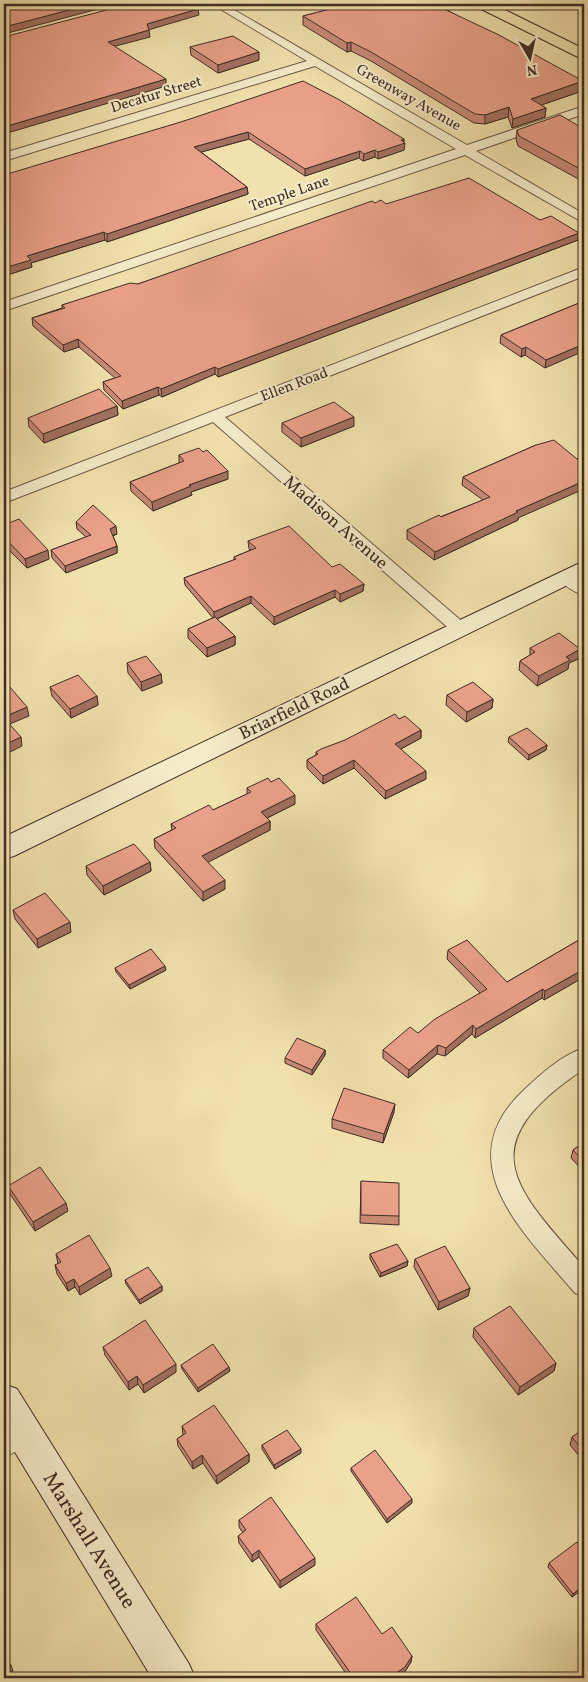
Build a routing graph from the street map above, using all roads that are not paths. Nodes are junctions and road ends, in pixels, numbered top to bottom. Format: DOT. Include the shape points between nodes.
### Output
graph roads {
  1 [pos="217,4"];
  2 [pos="482,4"];
  3 [pos="512,4"];
  4 [pos="584,39"];
  5 [pos="584,55"];
  6 [pos="317,62"];
  7 [pos="584,110"];
  8 [pos="467,150"];
  9 [pos="4,157"];
  10 [pos="584,219"];
  11 [pos="584,271"];
  12 [pos="4,307"];
  13 [pos="214,415"];
  14 [pos="4,498"];
  15 [pos="578,578"];
  16 [pos="459,628"];
  17 [pos="4,849"];
  18 [pos="584,1058"];
  19 [pos="584,1285"];
  20 [pos="10,1425"];
  21 [pos="175,1678"];
  1 -- 6 [label="street, Greenway Avenue"];
  2 -- 5 [label="main road"];
  3 -- 4 [label="main road"];
  6 -- 8 [label="street, Greenway Avenue"];
  6 -- 9 [label="street, Decatur Street"];
  7 -- 8 [label="street, Temple Lane"];
  8 -- 10 [label="street, Greenway Avenue"];
  8 -- 12 [label="street, Temple Lane"];
  11 -- 13 [label="street, Ellen Road"];
  13 -- 14 [label="street, Ellen Road"];
  13 -- 16 [label="street, Madison Avenue"];
  15 -- 16 [label="main road, Briarfield Road"];
  16 -- 17 [label="main road, Briarfield Road"];
  18 -- 19 [label="street" via="537,1090 515,1115 501,1145 501,1162 518,1206"];
  20 -- 21 [label="main road, Marshall Avenue"];
}
